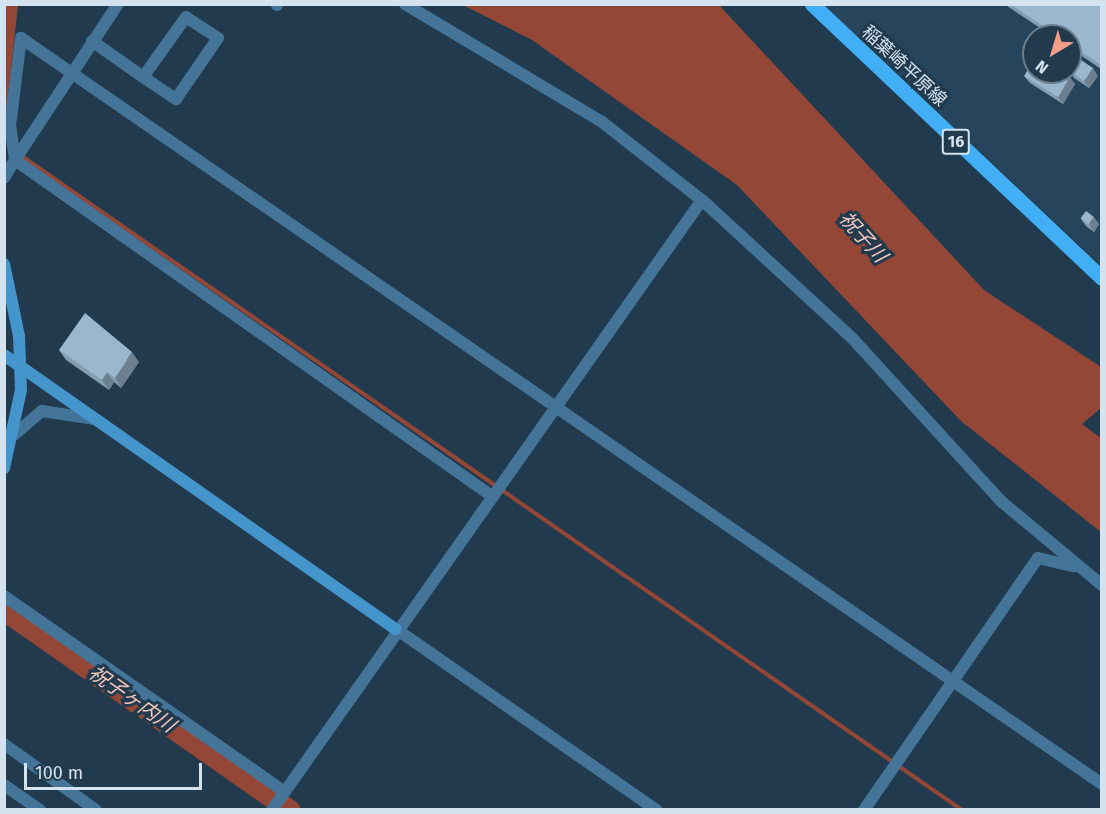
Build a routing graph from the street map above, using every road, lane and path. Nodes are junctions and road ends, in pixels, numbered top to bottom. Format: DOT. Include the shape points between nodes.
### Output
graph roads {
  1 [pos="118,4"];
  2 [pos="405,4"];
  3 [pos="812,4"];
  4 [pos="92,41"];
  5 [pos="72,72"];
  6 [pos="143,77"];
  7 [pos="15,160"];
  8 [pos="4,178"];
  9 [pos="702,200"];
  10 [pos="4,264"];
  11 [pos="1101,278"];
  12 [pos="9,280"];
  13 [pos="4,299"];
  14 [pos="4,355"];
  15 [pos="19,365"];
  16 [pos="555,406"];
  17 [pos="96,420"];
  18 [pos="14,435"];
  19 [pos="4,468"];
  20 [pos="491,492"];
  21 [pos="1078,567"];
  22 [pos="1101,585"];
  23 [pos="4,596"];
  24 [pos="396,629"];
  25 [pos="952,681"];
  26 [pos="4,744"];
  27 [pos="1101,784"];
  28 [pos="4,785"];
  29 [pos="284,792"];
  30 [pos="273,808"];
  31 [pos="40,810"];
  32 [pos="96,810"];
  33 [pos="656,810"];
  34 [pos="864,810"];
  1 -- 4 [label="street"];
  2 -- 9 [label="street" via="591,116"];
  3 -- 11 [label="main road, 稲葉崎平原線 / 16"];
  4 -- 5 [label="street"];
  4 -- 6 [label="street"];
  5 -- 7 [label="street"];
  5 -- 7 [label="street" via="21,38 10,126"];
  5 -- 16 [label="street"];
  6 -- 6 [label="street" via="176,99 218,38 186,17"];
  7 -- 8 [label="street"];
  7 -- 20 [label="street"];
  9 -- 16 [label="street"];
  9 -- 21 [label="street" via="853,339 1002,502"];
  10 -- 12 [label="street"];
  12 -- 13 [label="street"];
  12 -- 15 [label="street"];
  14 -- 15 [label="street"];
  15 -- 17 [label="street"];
  15 -- 18 [label="street"];
  16 -- 20 [label="street"];
  16 -- 25 [label="street"];
  17 -- 18 [label="street" via="42,411"];
  17 -- 24 [label="street"];
  18 -- 19 [label="street"];
  20 -- 24 [label="street"];
  21 -- 22 [label="street"];
  21 -- 25 [label="street" via="1038,558"];
  23 -- 29 [label="street"];
  24 -- 29 [label="street"];
  24 -- 33 [label="street"];
  25 -- 27 [label="street"];
  25 -- 34 [label="street"];
  26 -- 32 [label="street"];
  28 -- 31 [label="street"];
  29 -- 30 [label="street"];
}
